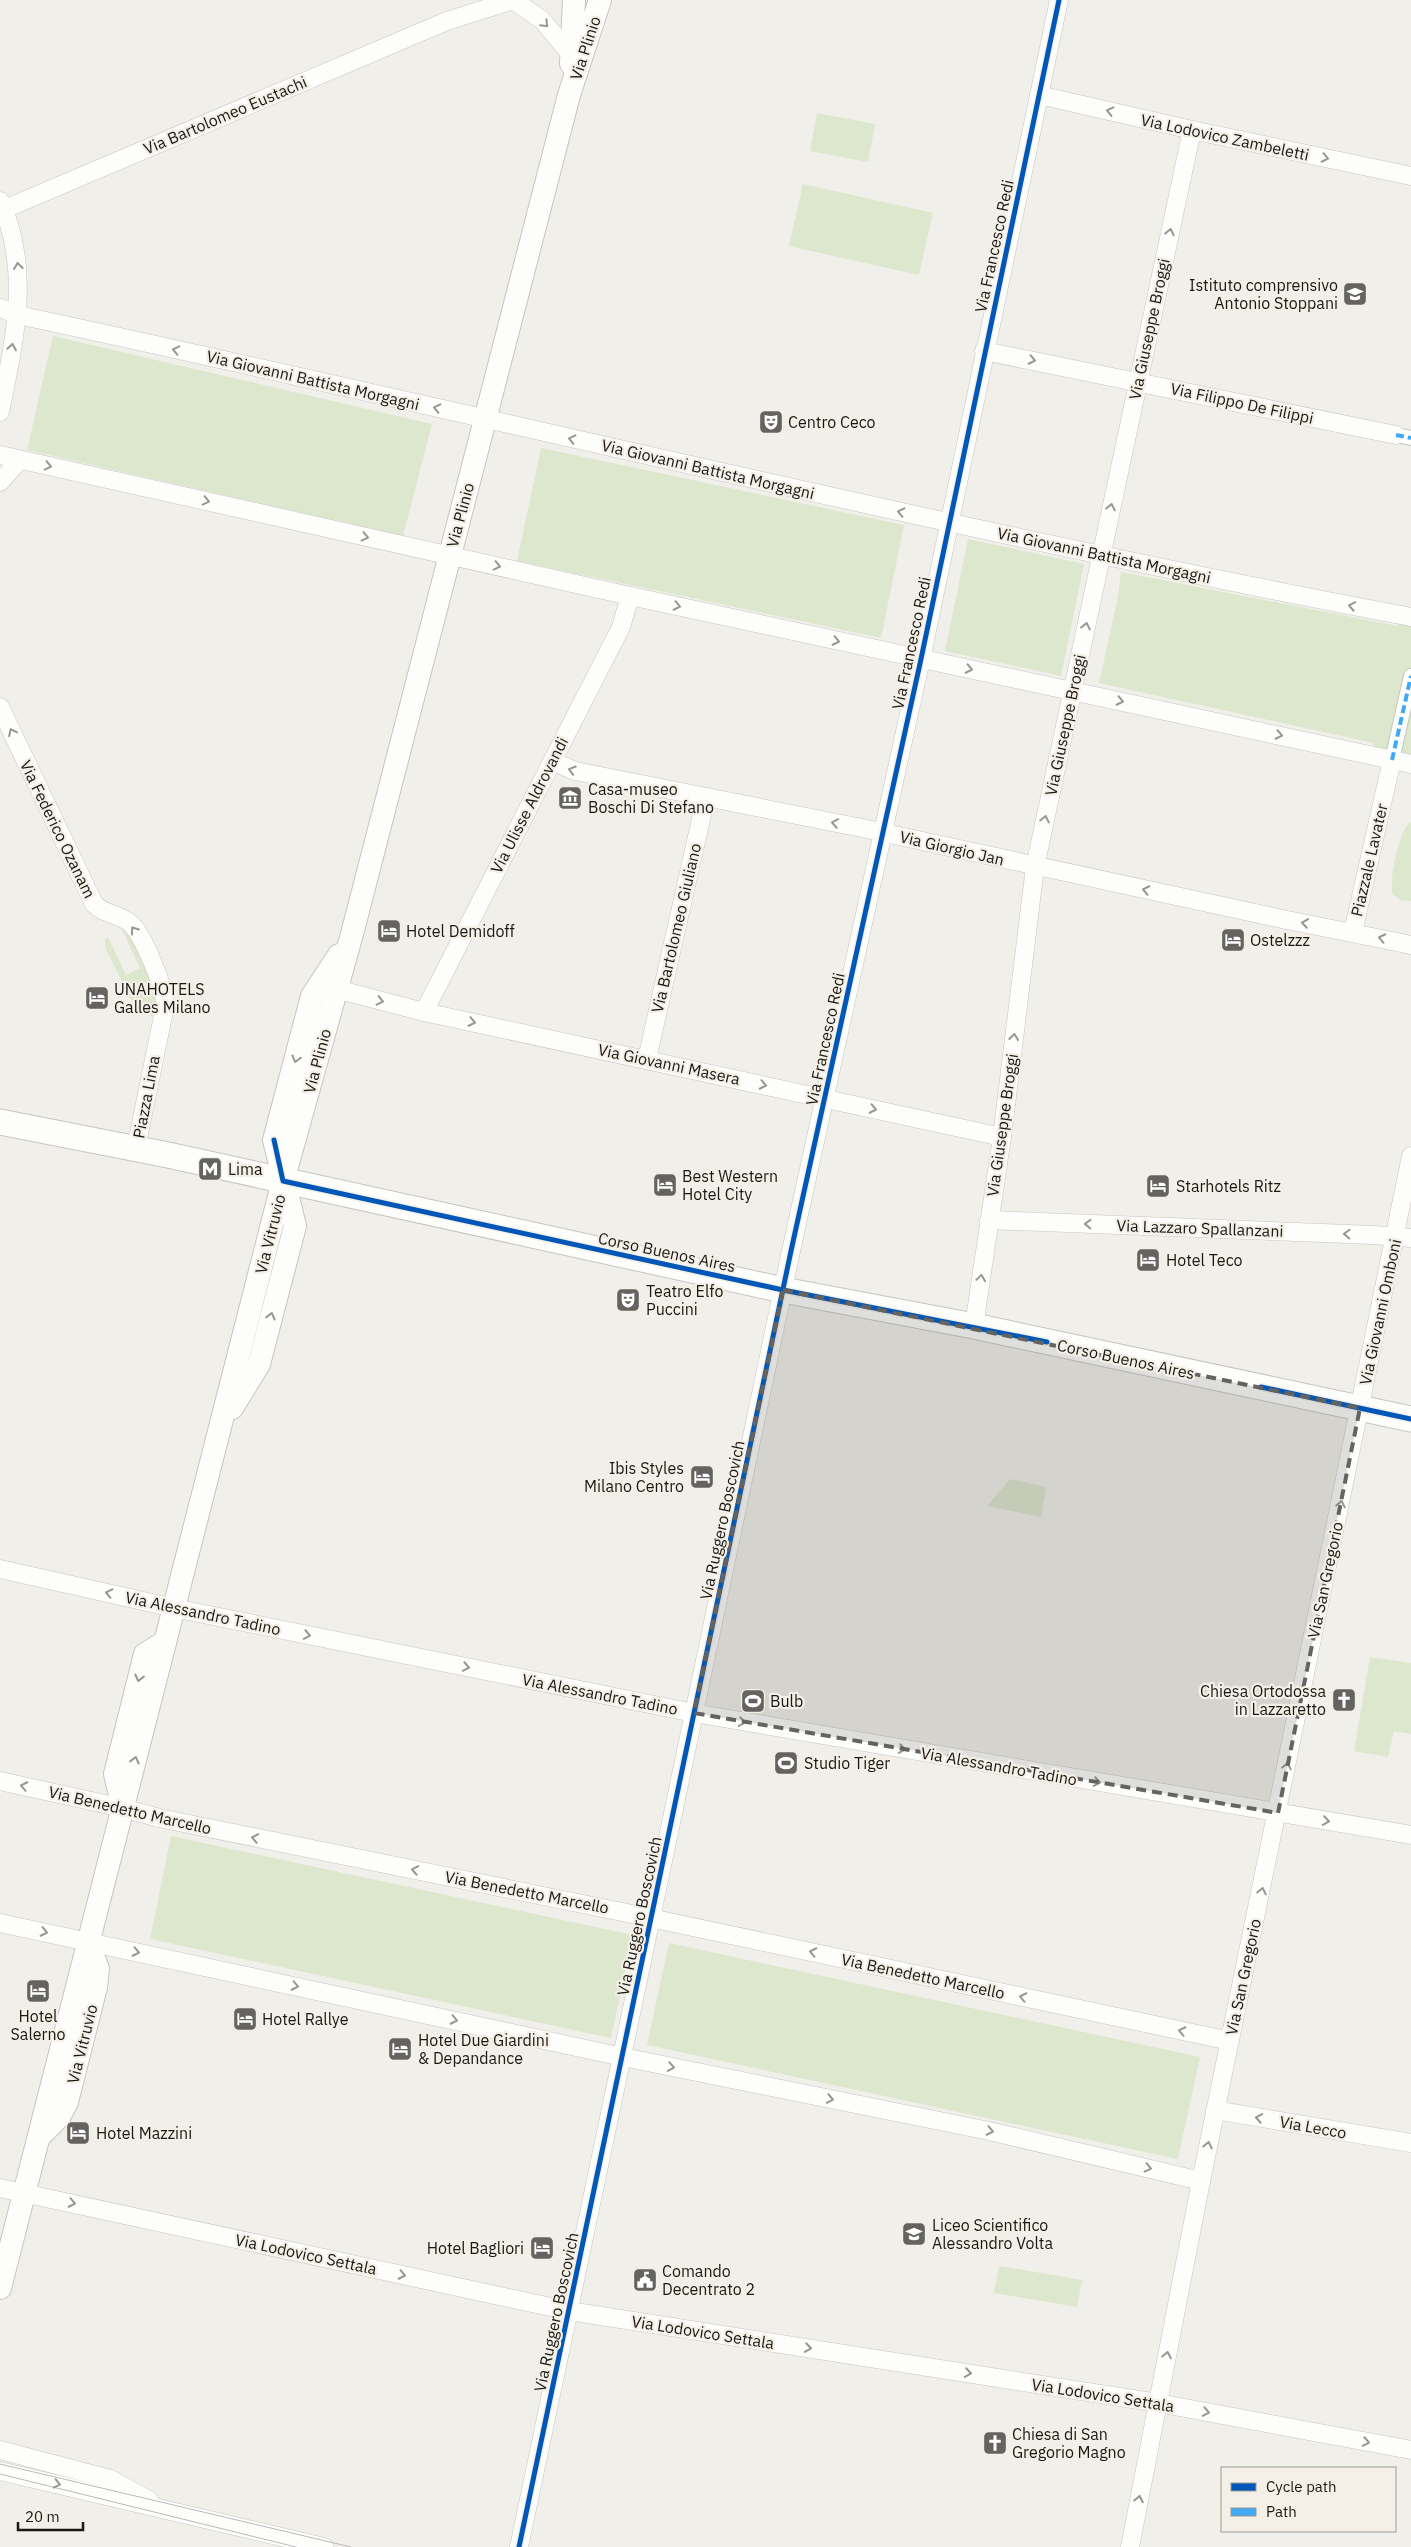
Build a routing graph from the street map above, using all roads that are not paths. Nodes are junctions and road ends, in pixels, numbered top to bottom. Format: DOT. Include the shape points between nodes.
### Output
graph roads {
  1 [pos="484,0"];
  2 [pos="574,0"];
  3 [pos="600,0"];
  4 [pos="1059,0"];
  5 [pos="447,22"];
  6 [pos="572,56"];
  7 [pos="569,95"];
  8 [pos="1039,95"];
  9 [pos="1192,130"];
  10 [pos="1411,176"];
  11 [pos="1,207"];
  12 [pos="0,308"];
  13 [pos="18,315"];
  14 [pos="984,351"];
  15 [pos="1138,382"];
  16 [pos="0,412"];
  17 [pos="484,419"];
  18 [pos="1404,436"];
  19 [pos="0,455"];
  20 [pos="20,460"];
  21 [pos="0,482"];
  22 [pos="949,523"];
  23 [pos="1101,555"];
  24 [pos="449,556"];
  25 [pos="630,596"];
  26 [pos="1406,616"];
  27 [pos="921,659"];
  28 [pos="1411,676"];
  29 [pos="1072,691"];
  30 [pos="0,707"];
  31 [pos="1392,760"];
  32 [pos="552,761"];
  33 [pos="1411,764"];
  34 [pos="706,797"];
  35 [pos="883,833"];
  36 [pos="1035,867"];
  37 [pos="1353,932"];
  38 [pos="348,942"];
  39 [pos="1411,944"];
  40 [pos="150,958"];
  41 [pos="336,989"];
  42 [pos="424,1012"];
  43 [pos="647,1059"];
  44 [pos="825,1098"];
  45 [pos="0,1122"];
  46 [pos="1002,1137"];
  47 [pos="136,1148"];
  48 [pos="1411,1156"];
  49 [pos="282,1178"];
  50 [pos="989,1220"];
  51 [pos="1403,1237"];
  52 [pos="783,1290"];
  53 [pos="974,1326"];
  54 [pos="1360,1408"];
  55 [pos="1411,1419"];
  56 [pos="0,1569"];
  57 [pos="174,1608"];
  58 [pos="694,1713"];
  59 [pos="0,1782"];
  60 [pos="123,1808"];
  61 [pos="1278,1813"];
  62 [pos="1411,1835"];
  63 [pos="651,1918"];
  64 [pos="0,1922"];
  65 [pos="88,1942"];
  66 [pos="1230,2041"];
  67 [pos="623,2057"];
  68 [pos="1216,2110"];
  69 [pos="1411,2144"];
  70 [pos="1201,2181"];
  71 [pos="0,2188"];
  72 [pos="25,2193"];
  73 [pos="14,2234"];
  74 [pos="0,2252"];
  75 [pos="0,2288"];
  76 [pos="569,2311"];
  77 [pos="1158,2403"];
  78 [pos="0,2450"];
  79 [pos="1411,2450"];
  80 [pos="0,2470"];
  81 [pos="164,2509"];
  82 [pos="324,2547"];
  83 [pos="519,2547"];
  84 [pos="1130,2547"];
  1 -- 5 [label="street, Via Bartolomeo Eustachi"];
  2 -- 6 [label="street, Via Plinio"];
  3 -- 7 [label="street, Via Plinio"];
  4 -- 8 [label="street, Via Francesco Redi"];
  5 -- 6 [label="street, Via Bartolomeo Eustachi, one-way" via="512,0 542,20"];
  5 -- 11 [label="street, Via Bartolomeo Eustachi"];
  6 -- 7 [label="street, Via Plinio"];
  7 -- 17 [label="street, Via Plinio"];
  9 -- 8 [label="street, Via Lodovico Zambeletti, one-way"];
  8 -- 14 [label="street, Via Francesco Redi"];
  9 -- 10 [label="street, Via Lodovico Zambeletti, one-way"];
  15 -- 9 [label="street, Via Giuseppe Broggi, one-way"];
  13 -- 11 [label="street, one-way" via="15,248"];
  12 -- 13 [label="street, Via Giovanni Battista Morgagni"];
  16 -- 13 [label="street, one-way"];
  17 -- 13 [label="street, Via Giovanni Battista Morgagni, one-way"];
  14 -- 15 [label="street, Via Filippo De Filippi, one-way"];
  14 -- 22 [label="street, Via Francesco Redi"];
  15 -- 18 [label="street, Via Filippo De Filippi"];
  23 -- 15 [label="street, Via Giuseppe Broggi, one-way"];
  22 -- 17 [label="street, Via Giovanni Battista Morgagni, one-way"];
  17 -- 24 [label="street, Via Plinio"];
  19 -- 20 [label="street"];
  20 -- 21 [label="street"];
  20 -- 24 [label="street, one-way"];
  22 -- 23 [label="street, Via Giovanni Battista Morgagni"];
  22 -- 27 [label="street, Via Francesco Redi"];
  26 -- 23 [label="street, Via Giovanni Battista Morgagni, one-way"];
  29 -- 23 [label="street, Via Giuseppe Broggi, one-way"];
  24 -- 25 [label="street, one-way"];
  24 -- 38 [label="street, Via Plinio"];
  25 -- 27 [label="street, one-way"];
  25 -- 32 [label="street, Via Ulisse Aldrovandi" via="621,627"];
  27 -- 29 [label="street, one-way"];
  27 -- 35 [label="street, Via Francesco Redi"];
  28 -- 31 [label="street, Piazzale Lavater"];
  29 -- 31 [label="street, one-way"];
  36 -- 29 [label="street, Via Giuseppe Broggi, one-way"];
  40 -- 30 [label="street, Via Federico Ozanam, one-way" via="132,924 100,910 94,904"];
  31 -- 33 [label="street"];
  31 -- 37 [label="street, Piazzale Lavater"];
  34 -- 32 [label="street, Via Giorgio Jan, one-way" via="575,771"];
  32 -- 42 [label="street, Via Ulisse Aldrovandi"];
  35 -- 34 [label="street, Via Giorgio Jan, one-way"];
  34 -- 43 [label="street, Via Bartolomeo Giuliano"];
  35 -- 36 [label="street, Via Giorgio Jan"];
  35 -- 44 [label="street, Via Francesco Redi"];
  37 -- 36 [label="street, Via Giorgio Jan, one-way"];
  46 -- 36 [label="street, Via Giuseppe Broggi, one-way"];
  39 -- 37 [label="street, Piazzale Lavater, one-way"];
  38 -- 41 [label="street, Via Plinio"];
  38 -- 49 [label="street, Via Plinio, one-way" via="312,996 274,1140"];
  40 -- 47 [label="street, Piazza Lima" via="166,997"];
  41 -- 42 [label="street, Via Giovanni Masera, one-way"];
  41 -- 49 [label="street, Via Plinio"];
  42 -- 43 [label="street, Via Giovanni Masera, one-way"];
  43 -- 44 [label="street, Via Giovanni Masera, one-way"];
  44 -- 46 [label="street, Via Giovanni Masera, one-way"];
  44 -- 52 [label="street, Via Francesco Redi"];
  45 -- 47 [label="main road"];
  46 -- 50 [label="street, Via Giuseppe Broggi"];
  47 -- 49 [label="main road, Piazza Lima"];
  48 -- 51 [label="street, Via Giovanni Omboni"];
  49 -- 52 [label="main road, Corso Buenos Aires"];
  49 -- 57 [label="street, Via Vitruvio" via="295,1226 259,1364 228,1414 223,1416"];
  51 -- 50 [label="street, Via Lazzaro Spallanzani, one-way"];
  53 -- 50 [label="street, Via Giuseppe Broggi, one-way"];
  51 -- 54 [label="street, Via Giovanni Omboni"];
  52 -- 53 [label="main road, Corso Buenos Aires"];
  52 -- 58 [label="street, Via Ruggero Boscovich"];
  53 -- 54 [label="main road, Corso Buenos Aires"];
  54 -- 55 [label="main road, Corso Buenos Aires"];
  61 -- 54 [label="street, Via San Gregorio, one-way"];
  57 -- 56 [label="street, Via Alessandro Tadino, one-way"];
  57 -- 58 [label="street, Via Alessandro Tadino, one-way"];
  57 -- 60 [label="street, Via Vitruvio"];
  58 -- 61 [label="street, Via Alessandro Tadino, one-way"];
  58 -- 63 [label="street, Via Ruggero Boscovich"];
  60 -- 59 [label="street, Via Benedetto Marcello, one-way"];
  63 -- 60 [label="street, Via Benedetto Marcello, one-way"];
  60 -- 65 [label="street, Via Vitruvio"];
  61 -- 62 [label="street, Via Alessandro Tadino, one-way"];
  66 -- 61 [label="street, Via San Gregorio, one-way"];
  66 -- 63 [label="street, Via Benedetto Marcello, one-way"];
  63 -- 67 [label="street, Via Ruggero Boscovich"];
  64 -- 65 [label="street, one-way"];
  65 -- 67 [label="street, one-way"];
  65 -- 72 [label="street, Via Vitruvio"];
  66 -- 68 [label="street, Via San Gregorio"];
  67 -- 70 [label="street, one-way" via="989,2131"];
  67 -- 76 [label="street, Via Ruggero Boscovich"];
  69 -- 68 [label="street, Via Lecco, one-way"];
  70 -- 68 [label="street, Via San Gregorio, one-way"];
  77 -- 70 [label="street, Via San Gregorio, one-way"];
  71 -- 72 [label="street, Via Lodovico Settala"];
  72 -- 73 [label="street, Via Vitruvio"];
  72 -- 76 [label="street, Via Lodovico Settala, one-way"];
  73 -- 74 [label="street, Via Vitruvio"];
  73 -- 75 [label="street, Via Vitruvio"];
  76 -- 77 [label="street, Via Lodovico Settala, one-way"];
  76 -- 83 [label="street, Via Ruggero Boscovich"];
  77 -- 79 [label="street, Via Lodovico Settala, one-way"];
  84 -- 77 [label="street, Via San Gregorio, one-way"];
  78 -- 81 [label="street" via="110,2479"];
  80 -- 81 [label="street, one-way"];
  81 -- 82 [label="street"];
}
